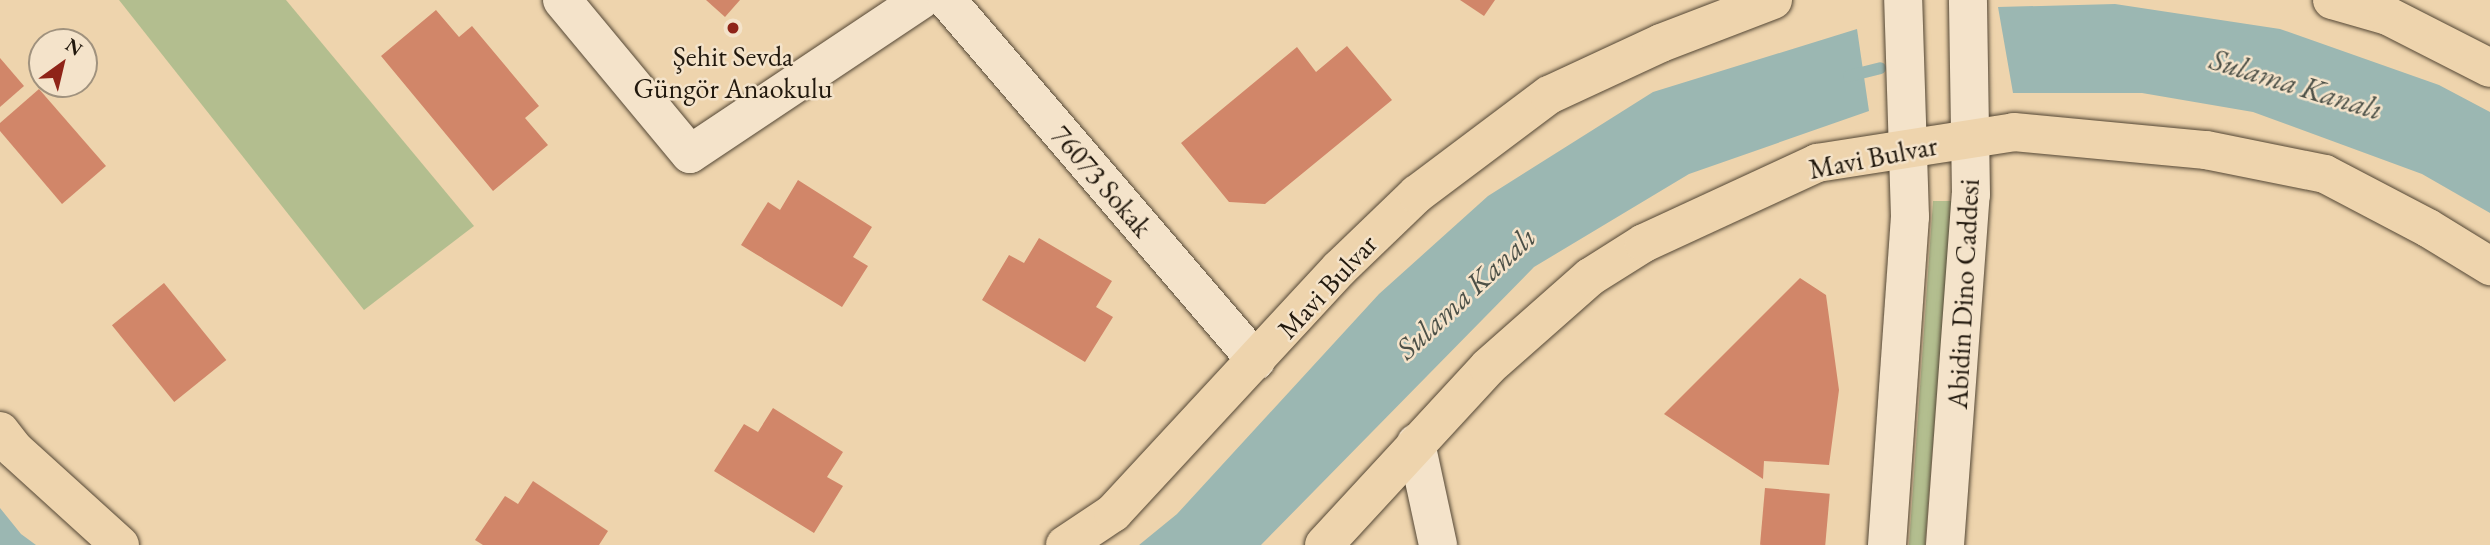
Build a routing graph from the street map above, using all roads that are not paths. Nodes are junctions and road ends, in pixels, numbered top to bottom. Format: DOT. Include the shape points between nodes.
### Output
graph roads {
  1 [pos="562,0"];
  2 [pos="921,0"];
  3 [pos="947,0"];
  4 [pos="1903,0"];
  5 [pos="1968,0"];
  6 [pos="2332,0"];
  7 [pos="1753,3"];
  8 [pos="2490,68"];
  9 [pos="1970,138"];
  10 [pos="1908,149"];
  11 [pos="2490,267"];
  12 [pos="1256,361"];
  13 [pos="0,431"];
  14 [pos="1416,443"];
  15 [pos="120,545"];
  16 [pos="1065,545"];
  17 [pos="1324,545"];
  18 [pos="1438,545"];
  19 [pos="1887,545"];
  20 [pos="1945,545"];
  1 -- 2 [label="main road" via="690,154"];
  3 -- 12 [label="main road, 76073 Sokak"];
  4 -- 10 [label="main road, Abidin Dino Caddesi"];
  5 -- 9 [label="main road, Abidin Dino Caddesi"];
  6 -- 8 [label="main road" via="2388,16"];
  7 -- 12 [label="main road, Mavi Bulvar" via="1549,95 1417,194 1340,268"];
  9 -- 10 [label="main road, Mavi Bulvar"];
  9 -- 11 [label="main road, Mavi Bulvar" via="2014,132 2206,150 2325,174 2428,228"];
  9 -- 20 [label="main road, Abidin Dino Caddesi" via="1971,207"];
  10 -- 14 [label="main road, Mavi Bulvar" via="1817,163 1644,243 1590,277 1488,367"];
  10 -- 19 [label="main road, Abidin Dino Caddesi" via="1910,217"];
  12 -- 16 [label="main road, Mavi Bulvar" via="1112,513"];
  13 -- 15 [label="main road"];
  14 -- 17 [label="main road, Mavi Bulvar"];
  14 -- 18 [label="main road"];
}
